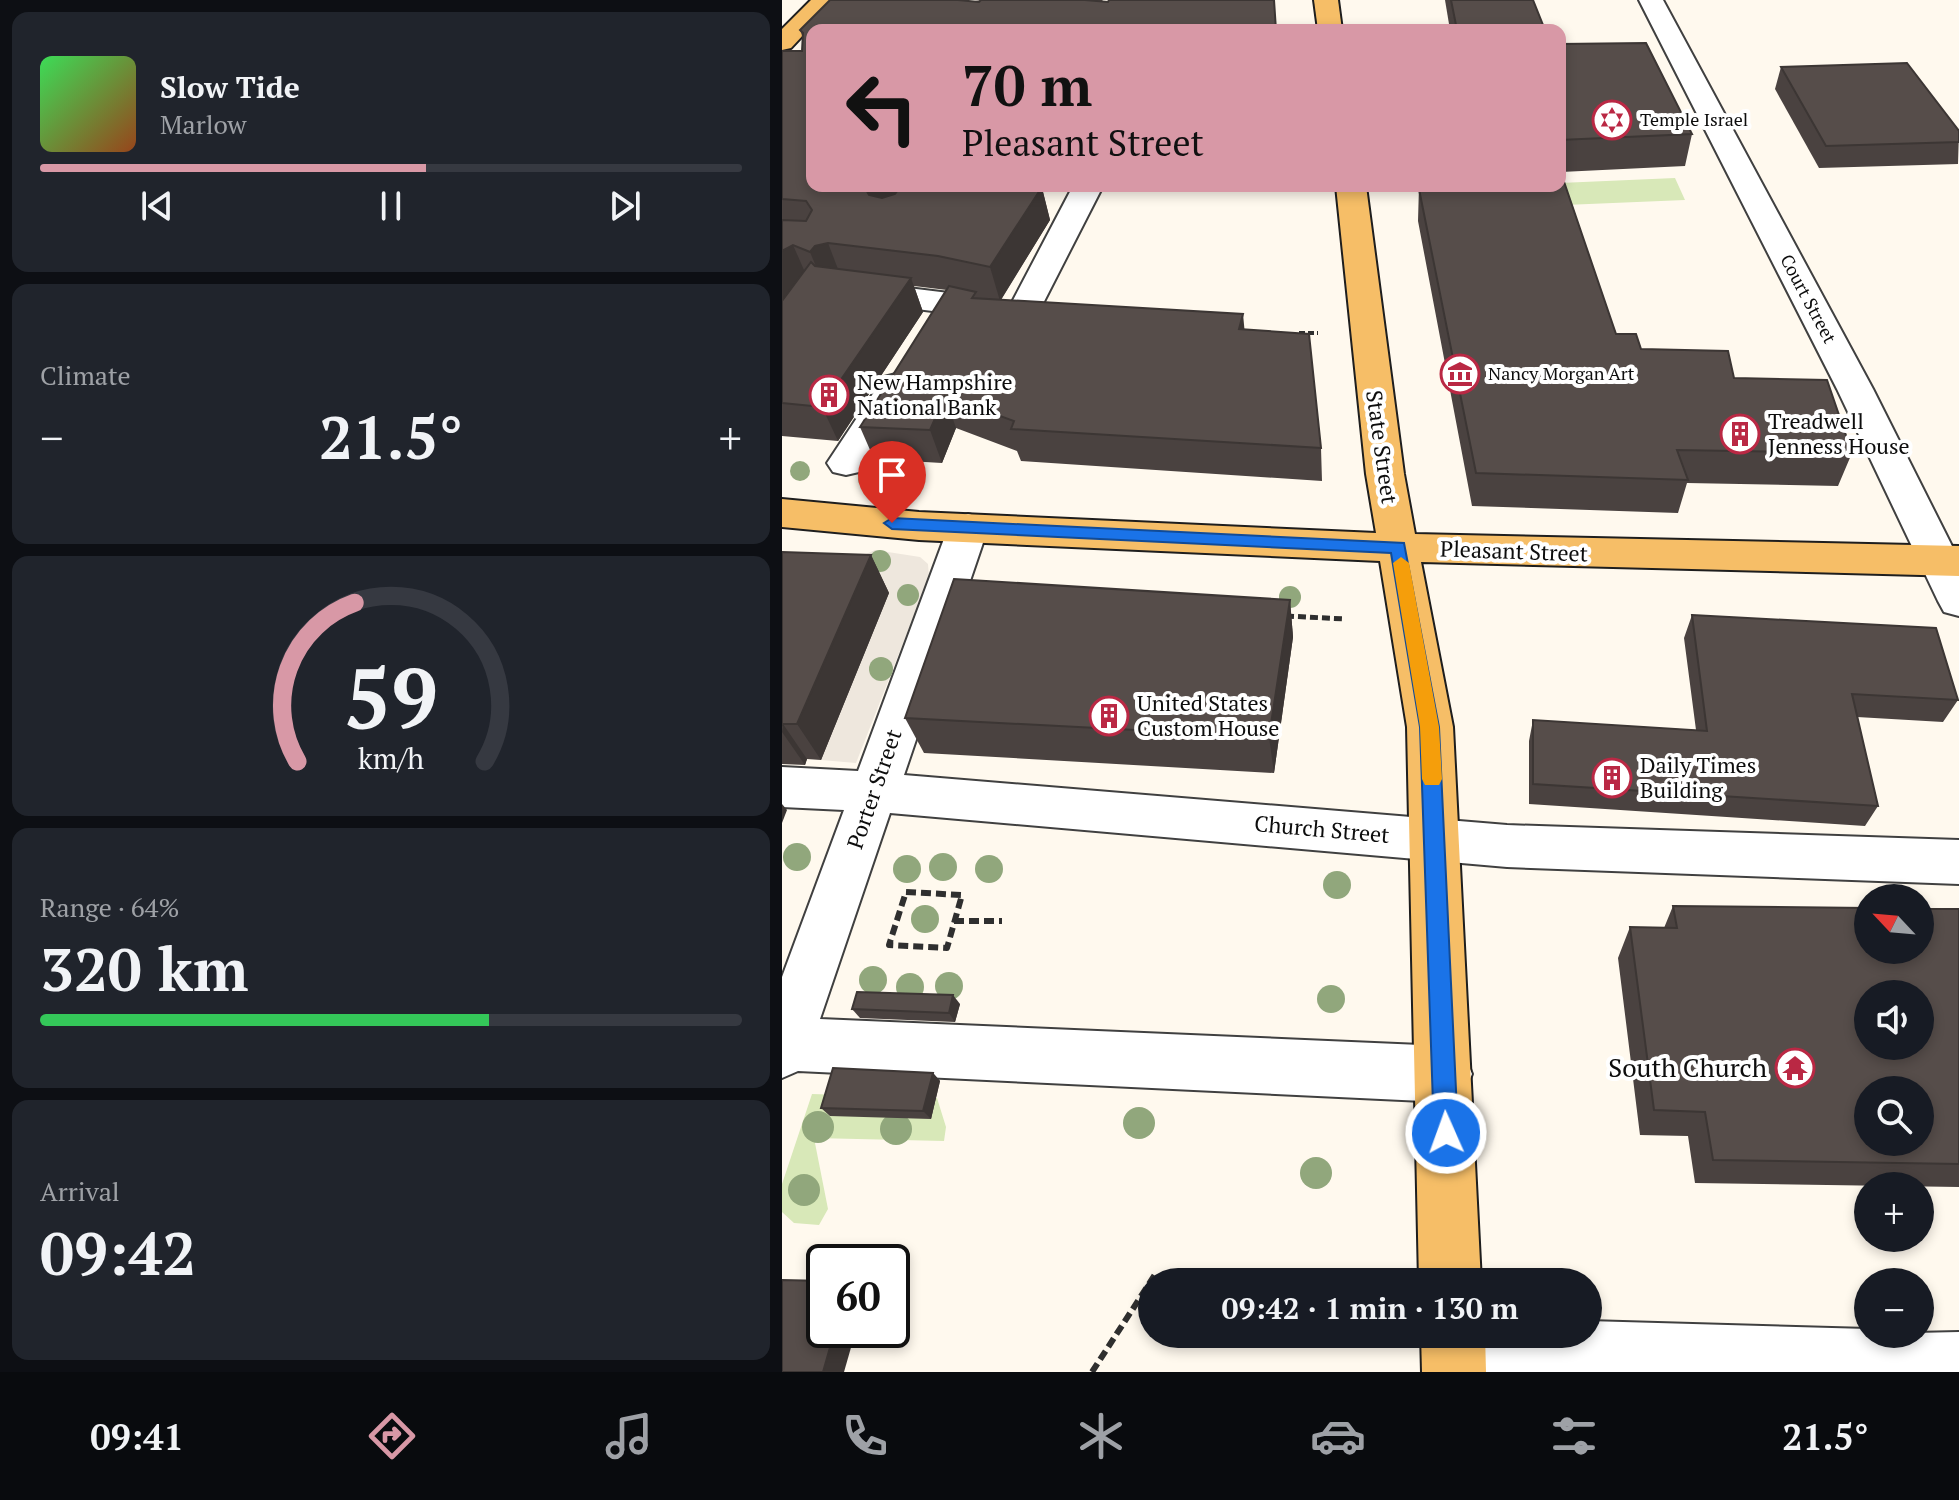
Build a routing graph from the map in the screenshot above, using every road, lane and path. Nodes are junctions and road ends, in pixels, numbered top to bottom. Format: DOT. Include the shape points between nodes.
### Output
graph roads {
  1 [pos="824,0"];
  2 [pos="1326,0"];
  3 [pos="1651,0"];
  4 [pos="1329,24"];
  5 [pos="782,43"];
  6 [pos="1085,192"];
  7 [pos="1352,192"];
  8 [pos="841,290"];
  9 [pos="932,329"];
  10 [pos="1290,332"];
  11 [pos="1318,333"];
  12 [pos="846,463"];
  13 [pos="782,513"];
  14 [pos="968,528"];
  15 [pos="1398,548"];
  16 [pos="1950,561"];
  17 [pos="1959,601"];
  18 [pos="1282,616"];
  19 [pos="1345,619"];
  20 [pos="782,787"];
  21 [pos="874,792"];
  22 [pos="1434,840"];
  23 [pos="1959,862"];
  24 [pos="954,921"];
  25 [pos="1002,921"];
  26 [pos="783,1048"];
  27 [pos="1444,1074"];
  28 [pos="1450,1268"];
  29 [pos="1138,1301"];
  30 [pos="1454,1352"];
  31 [pos="1959,1364"];
  32 [pos="1092,1372"];
  1 -- 5 [label="main road"];
  2 -- 4 [label="main road"];
  3 -- 16 [label="street, Court Street"];
  6 -- 9 [label="street" via="1020,318"];
  7 -- 15 [label="main road, State Street"];
  8 -- 9 [label="street"];
  9 -- 12 [label="street"];
  10 -- 11 [label="path"];
  13 -- 14 [label="main road, Pleasant Street"];
  14 -- 15 [label="main road, Pleasant Street"];
  14 -- 21 [label="street, Porter Street"];
  15 -- 16 [label="main road, Pleasant Street"];
  15 -- 22 [label="main road, State Street" via="1430,727"];
  16 -- 17 [label="street, Court Street"];
  18 -- 19 [label="path"];
  20 -- 21 [label="street, Church Street"];
  21 -- 22 [label="street, Church Street"];
  21 -- 26 [label="street, Porter Street"];
  22 -- 23 [label="street, Church Street"];
  22 -- 27 [label="main road, State Street"];
  24 -- 24 [label="path" via="962,895 906,892 889,945 947,948"];
  24 -- 25 [label="path"];
  26 -- 27 [label="street"];
  27 -- 28 [label="main road, State Street"];
  29 -- 32 [label="path"];
  30 -- 31 [label="street"];
}
